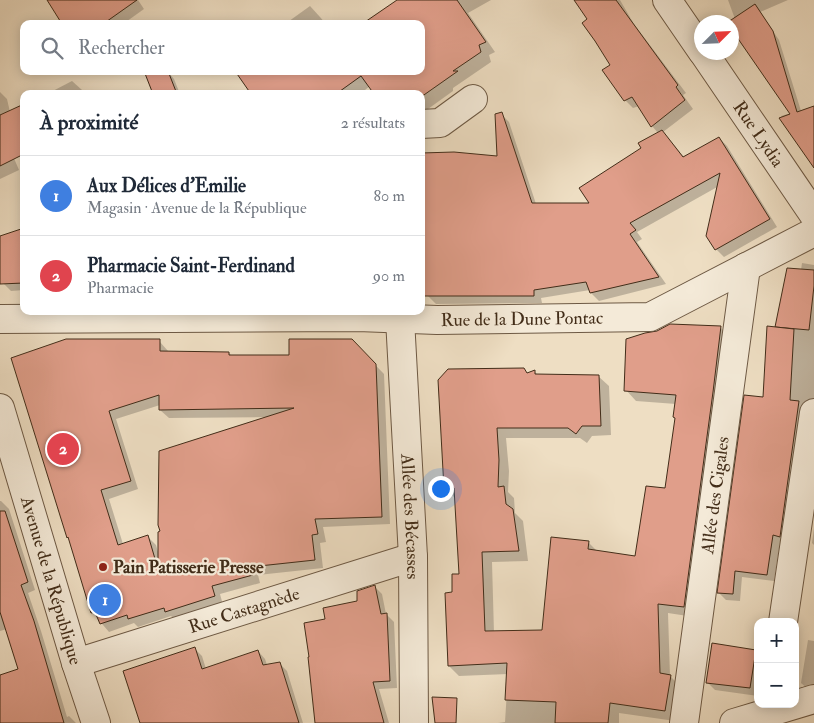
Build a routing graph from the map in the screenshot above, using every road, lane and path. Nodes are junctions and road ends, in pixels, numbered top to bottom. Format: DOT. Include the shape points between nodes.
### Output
graph roads {
  1 [pos="667,0"];
  2 [pos="694,40"];
  3 [pos="707,60"];
  4 [pos="473,99"];
  5 [pos="425,124"];
  6 [pos="814,215"];
  7 [pos="814,232"];
  8 [pos="746,267"];
  9 [pos="399,315"];
  10 [pos="0,319"];
  11 [pos="0,408"];
  12 [pos="814,413"];
  13 [pos="413,557"];
  14 [pos="784,618"];
  15 [pos="76,663"];
  16 [pos="814,699"];
  17 [pos="799,702"];
  18 [pos="770,708"];
  19 [pos="96,723"];
  20 [pos="414,723"];
  21 [pos="684,723"];
  22 [pos="734,723"];
  1 -- 2 [label="street, Rue Lydia"];
  3 -- 6 [label="street, Rue Lydia"];
  4 -- 5 [label="street" via="440,123"];
  7 -- 8 [label="street, Rue de la Dune Pontac"];
  8 -- 9 [label="street, Rue de la Dune Pontac" via="650,317 437,320"];
  8 -- 21 [label="street, Allée des Cigales"];
  9 -- 10 [label="street, Rue de la Dune Pontac"];
  9 -- 13 [label="street, Allée des Bécasses"];
  11 -- 15 [label="street, Avenue de la République"];
  12 -- 14 [label="street"];
  13 -- 15 [label="street, Rue Castagnède"];
  13 -- 20 [label="street, Allée des Bécasses"];
  15 -- 19 [label="street, Avenue de la République"];
  16 -- 17 [label="street"];
  18 -- 22 [label="street"];
}
